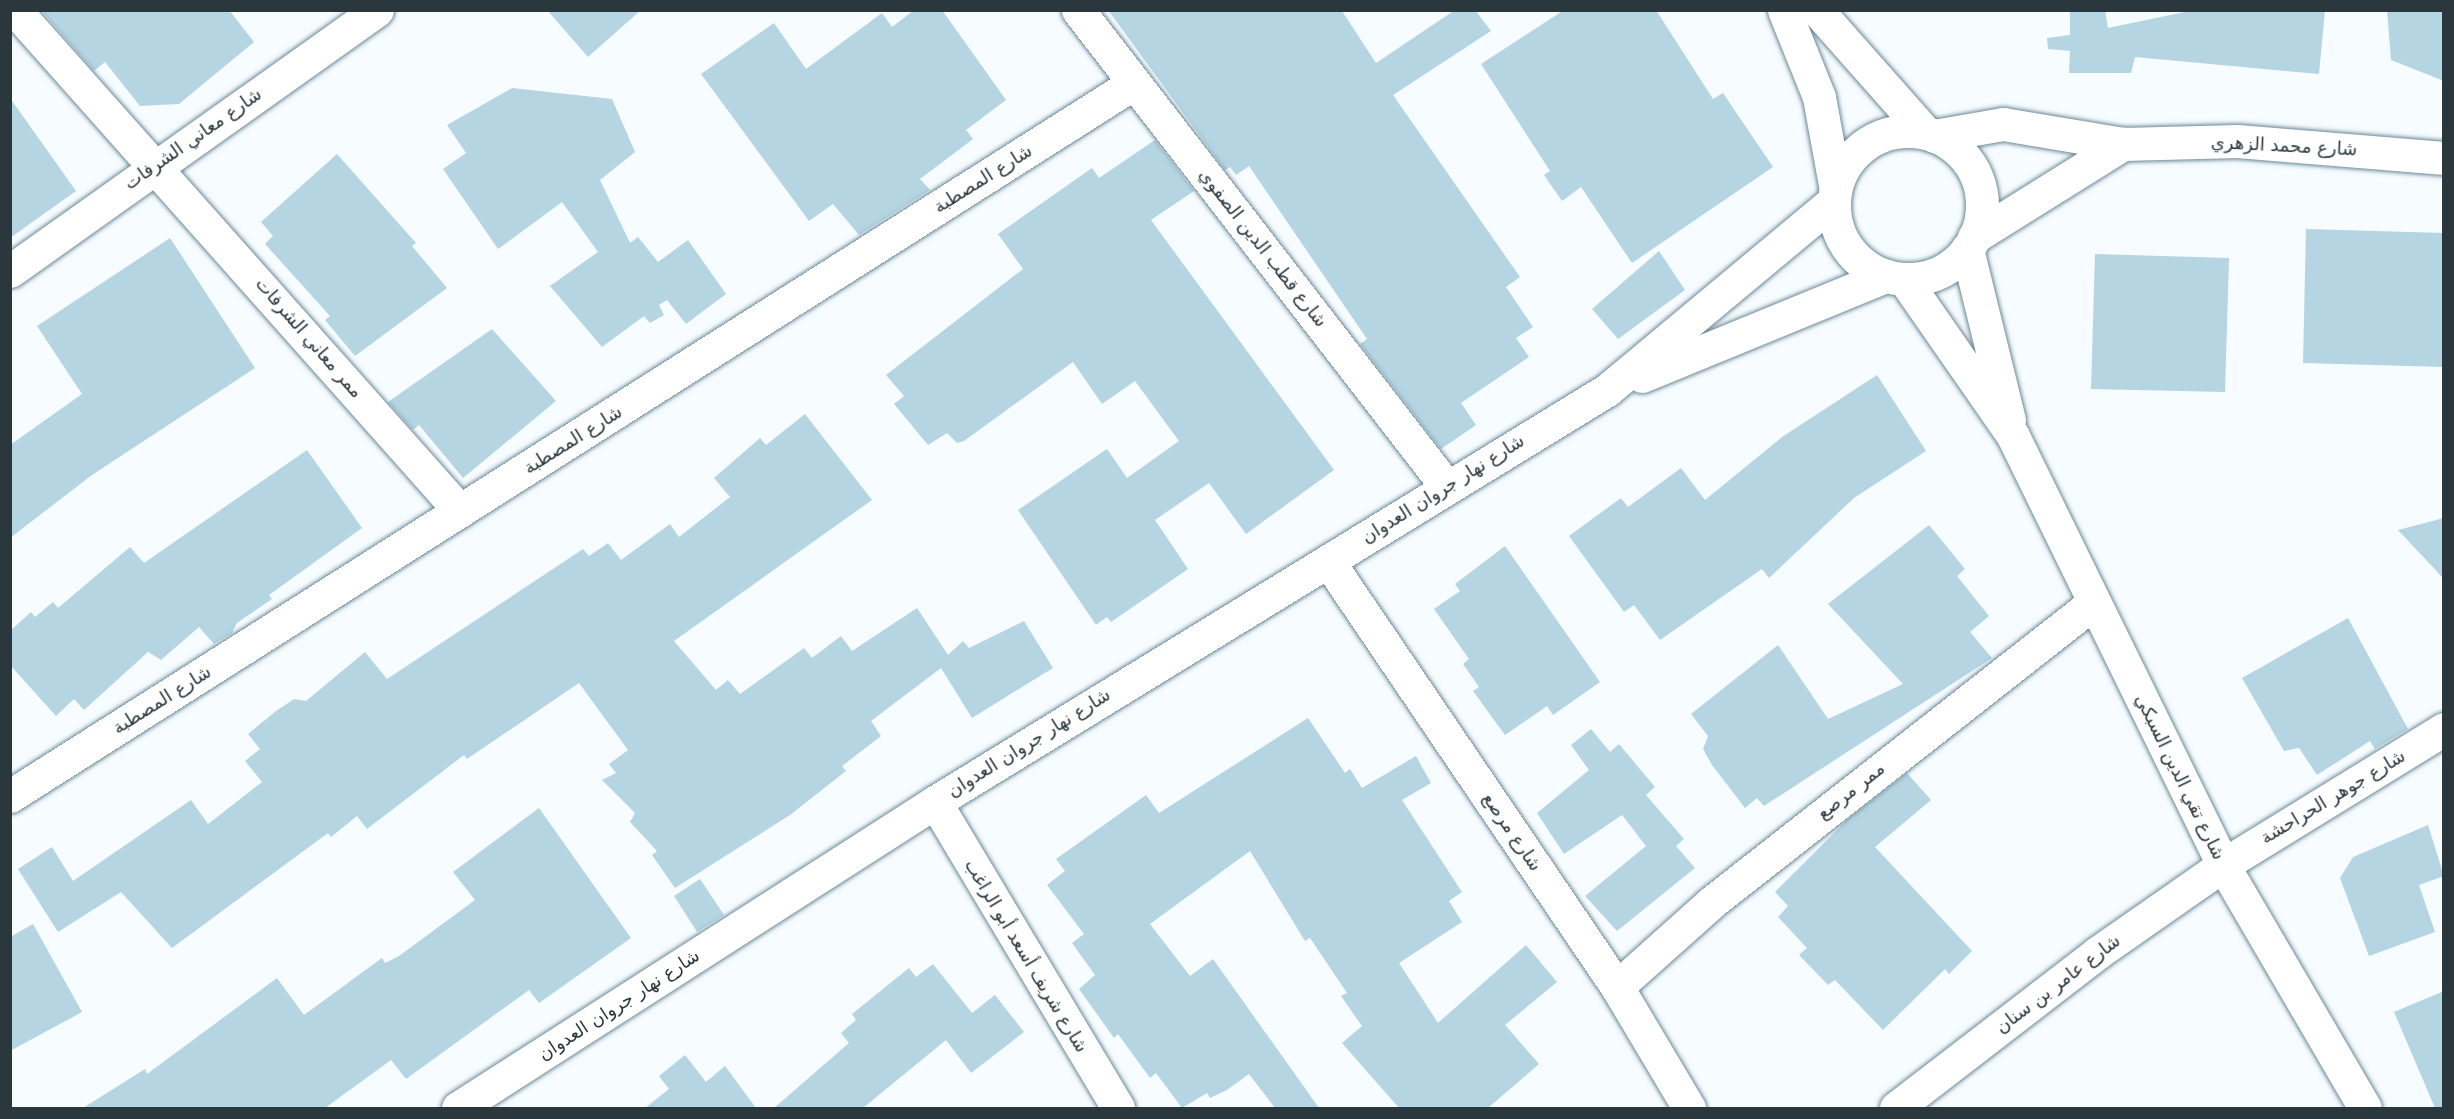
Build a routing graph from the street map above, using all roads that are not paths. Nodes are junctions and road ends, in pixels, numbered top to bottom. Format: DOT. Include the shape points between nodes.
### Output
graph roads {
  1 [pos="15,10"];
  2 [pos="378,10"];
  3 [pos="1078,10"];
  4 [pos="1784,10"];
  5 [pos="1816,10"];
  6 [pos="1134,83"];
  7 [pos="1930,134"];
  8 [pos="2123,144"];
  9 [pos="2444,158"];
  10 [pos="157,164"];
  11 [pos="1834,194"];
  12 [pos="1970,243"];
  13 [pos="10,271"];
  14 [pos="1895,278"];
  15 [pos="1607,390"];
  16 [pos="2013,436"];
  17 [pos="1446,486"];
  18 [pos="460,511"];
  19 [pos="1328,561"];
  20 [pos="2093,603"];
  21 [pos="2444,729"];
  22 [pos="10,796"];
  23 [pos="935,802"];
  24 [pos="2223,865"];
  25 [pos="1617,987"];
  26 [pos="458,1108"];
  27 [pos="1118,1108"];
  28 [pos="1689,1108"];
  29 [pos="1896,1108"];
  30 [pos="2365,1108"];
  1 -- 10 [label="street, ممر معاني الشرفات"];
  2 -- 10 [label="street, شارع معاني الشرفات"];
  3 -- 6 [label="street, شارع قطب الدين الصفوي"];
  4 -- 11 [label="street" via="1819,97"];
  5 -- 7 [label="street"];
  6 -- 17 [label="street, شارع قطب الدين الصفوي"];
  6 -- 18 [label="street, شارع المصطبة"];
  7 -- 8 [label="street, شارع محمد الزهري" via="2003,124"];
  7 -- 11 [label="street" via="1898,131 1871,141 1849,159"];
  7 -- 12 [label="street" via="1967,160 1977,177 1981,218"];
  8 -- 9 [label="street, شارع محمد الزهري" via="2237,141"];
  8 -- 12 [label="street"];
  10 -- 13 [label="street, شارع معاني الشرفات"];
  10 -- 18 [label="street, ممر معاني الشرفات"];
  11 -- 14 [label="street" via="1847,248"];
  11 -- 15 [label="street, شارع نهار جروان العدوان"];
  12 -- 14 [label="street" via="1949,266"];
  12 -- 16 [label="street, شارع تقي الدين السبكي"];
  14 -- 15 [label="street, شارع نهار جروان العدوان"];
  14 -- 16 [label="street, شارع تقي الدين السبكي"];
  15 -- 17 [label="street, شارع نهار جروان العدوان"];
  16 -- 20 [label="street, شارع تقي الدين السبكي"];
  17 -- 19 [label="street, شارع نهار جروان العدوان"];
  18 -- 22 [label="street, شارع المصطبة"];
  19 -- 23 [label="street, شارع نهار جروان العدوان"];
  19 -- 25 [label="street, شارع مرصع"];
  20 -- 24 [label="street, شارع تقي الدين السبكي"];
  20 -- 25 [label="street, ممر مرصع" via="1712,902"];
  21 -- 24 [label="street, شارع جوهر الحراحشة"];
  23 -- 26 [label="street, شارع نهار جروان العدوان"];
  23 -- 27 [label="street, شارع شريف أسعد أبو الراغب"];
  24 -- 29 [label="street, شارع عامر بن سنان" via="2097,952"];
  24 -- 30 [label="street, شارع تقي الدين السبكي"];
  25 -- 28 [label="street, شارع مرصع"];
}
